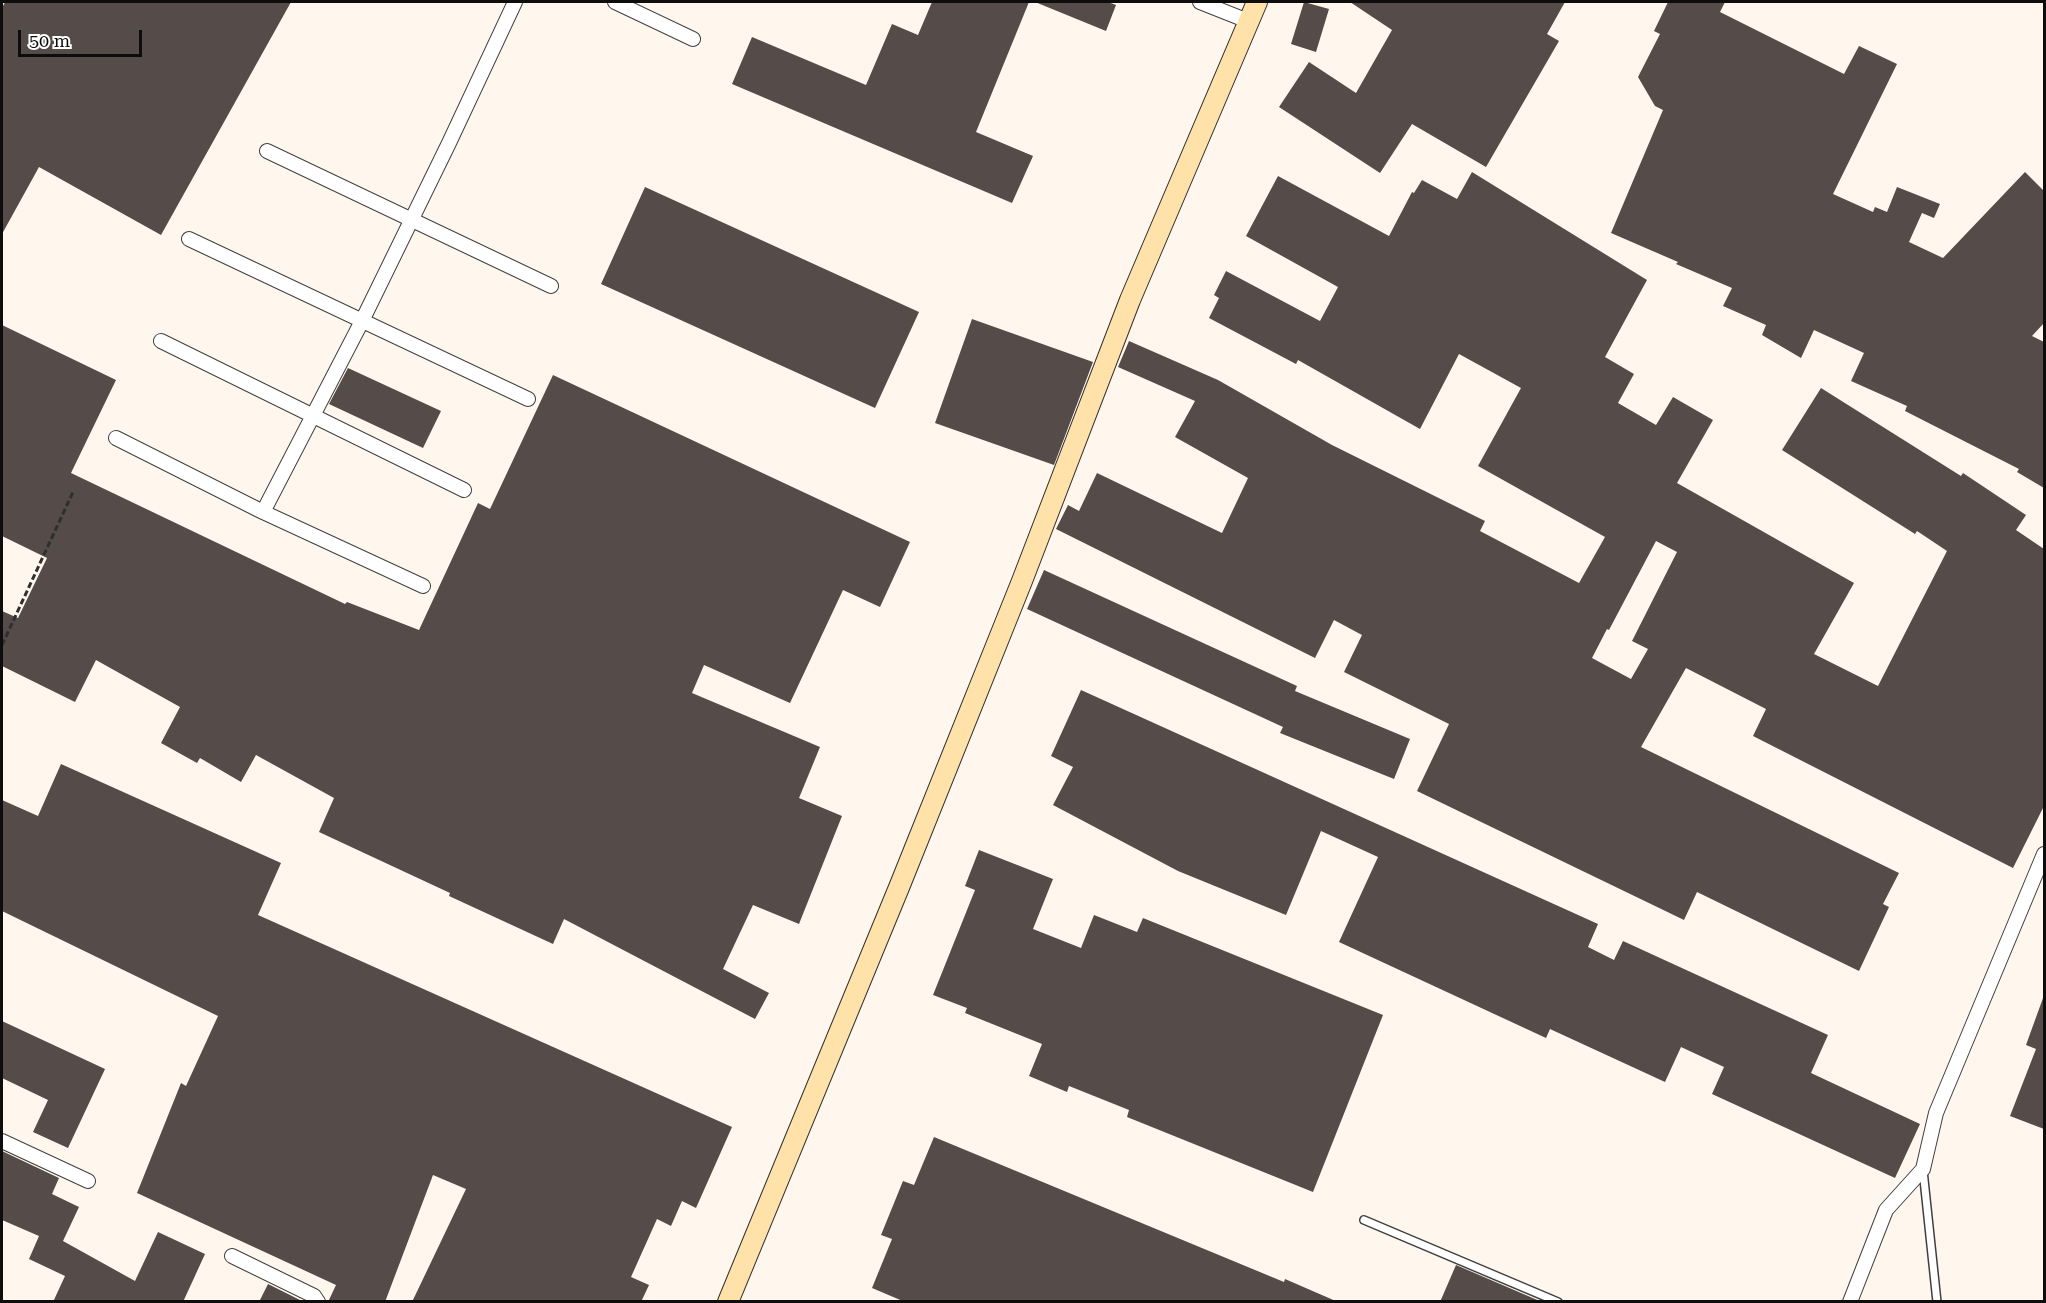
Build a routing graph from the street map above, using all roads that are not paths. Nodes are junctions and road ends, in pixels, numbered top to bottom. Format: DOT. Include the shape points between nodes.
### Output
graph roads {
  1 [pos="515,2"];
  2 [pos="615,2"];
  3 [pos="1200,2"];
  4 [pos="1257,2"];
  5 [pos="1248,21"];
  6 [pos="693,39"];
  7 [pos="267,151"];
  8 [pos="411,220"];
  9 [pos="189,239"];
  10 [pos="550,286"];
  11 [pos="362,321"];
  12 [pos="160,341"];
  13 [pos="528,399"];
  14 [pos="313,416"];
  15 [pos="116,438"];
  16 [pos="464,490"];
  17 [pos="262,512"];
  18 [pos="423,586"];
  19 [pos="2044,854"];
  20 [pos="2,1141"];
  21 [pos="1923,1169"];
  22 [pos="88,1181"];
  23 [pos="1364,1221"];
  24 [pos="232,1256"];
  25 [pos="318,1302"];
  26 [pos="728,1302"];
  27 [pos="1558,1302"];
  28 [pos="1850,1302"];
  29 [pos="1937,1302"];
  1 -- 8 [label="street"];
  2 -- 6 [label="street"];
  3 -- 5 [label="street"];
  4 -- 5 [label="street"];
  5 -- 26 [label="street" via="1131,300 1022,581"];
  7 -- 8 [label="street"];
  8 -- 10 [label="street"];
  8 -- 11 [label="street"];
  9 -- 11 [label="street"];
  11 -- 13 [label="street"];
  11 -- 14 [label="street"];
  12 -- 14 [label="street"];
  14 -- 16 [label="street"];
  14 -- 17 [label="street"];
  15 -- 17 [label="street"];
  17 -- 18 [label="street"];
  19 -- 21 [label="street" via="1936,1113"];
  20 -- 22 [label="street"];
  21 -- 28 [label="street" via="1886,1210"];
  21 -- 29 [label="lane"];
  23 -- 27 [label="lane"];
  24 -- 25 [label="street" via="314,1296"];
}
